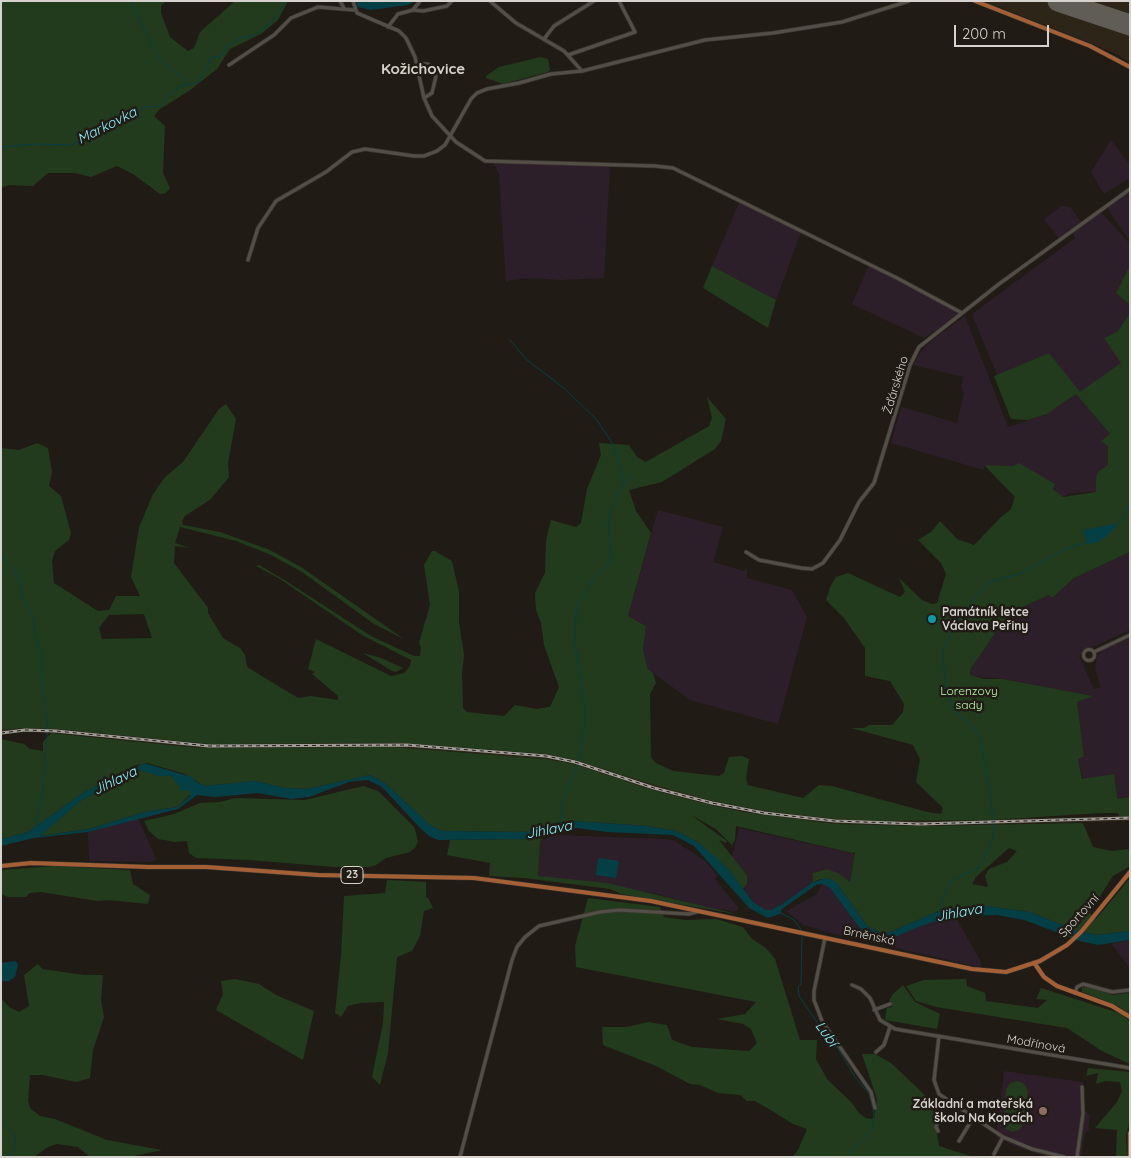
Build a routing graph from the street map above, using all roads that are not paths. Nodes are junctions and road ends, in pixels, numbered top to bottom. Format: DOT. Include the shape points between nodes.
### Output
graph roads {
  1 [pos="340,1"];
  2 [pos="353,1"];
  3 [pos="420,1"];
  4 [pos="452,1"];
  5 [pos="490,1"];
  6 [pos="594,1"];
  7 [pos="619,1"];
  8 [pos="909,1"];
  9 [pos="975,1"];
  10 [pos="345,9"];
  11 [pos="354,10"];
  12 [pos="413,10"];
  13 [pos="388,27"];
  14 [pos="544,39"];
  15 [pos="568,55"];
  16 [pos="417,64"];
  17 [pos="229,65"];
  18 [pos="1130,67"];
  19 [pos="582,71"];
  20 [pos="424,98"];
  21 [pos="451,135"];
  22 [pos="456,142"];
  23 [pos="446,145"];
  24 [pos="1130,189"];
  25 [pos="248,260"];
  26 [pos="962,313"];
  27 [pos="746,552"];
  28 [pos="1130,635"];
  29 [pos="1094,652"];
  30 [pos="1,866"];
  31 [pos="1130,872"];
  32 [pos="701,911"];
  33 [pos="825,937"];
  34 [pos="1036,966"];
  35 [pos="852,985"];
  36 [pos="857,987"];
  37 [pos="1130,990"];
  38 [pos="855,991"];
  39 [pos="1075,993"];
  40 [pos="890,1004"];
  41 [pos="874,1010"];
  42 [pos="1130,1017"];
  43 [pos="890,1027"];
  44 [pos="905,1031"];
  45 [pos="939,1036"];
  46 [pos="904,1037"];
  47 [pos="876,1052"];
  48 [pos="1130,1068"];
  49 [pos="1082,1087"];
  50 [pos="945,1099"];
  51 [pos="875,1108"];
  52 [pos="973,1118"];
  53 [pos="938,1131"];
  54 [pos="1130,1133"];
  55 [pos="1003,1137"];
  56 [pos="959,1141"];
  57 [pos="994,1154"];
  58 [pos="1056,1156"];
  59 [pos="1130,1156"];
  60 [pos="460,1157"];
  61 [pos="1064,1157"];
  62 [pos="1077,1157"];
  1 -- 10 [label="street"];
  2 -- 11 [label="street"];
  3 -- 12 [label="street"];
  4 -- 12 [label="street" via="447,6 423,12"];
  5 -- 14 [label="street"];
  6 -- 14 [label="street" via="554,26"];
  7 -- 15 [label="street" via="635,32"];
  8 -- 19 [label="street" via="842,22 705,40"];
  9 -- 18 [label="main road" via="1090,46"];
  10 -- 11 [label="street"];
  10 -- 17 [label="street" via="318,7 291,18 274,35"];
  11 -- 13 [label="street"];
  12 -- 13 [label="street" via="398,14"];
  13 -- 16 [label="street" via="406,38"];
  14 -- 15 [label="street"];
  15 -- 19 [label="street"];
  16 -- 20 [label="street"];
  16 -- 20 [label="street" via="428,64 435,71 432,93"];
  19 -- 21 [label="street" via="551,74 477,93"];
  20 -- 21 [label="street" via="432,116"];
  21 -- 22 [label="street"];
  21 -- 23 [label="street"];
  22 -- 23 [label="street"];
  22 -- 26 [label="street" via="485,161 672,168"];
  23 -- 25 [label="street" via="420,156 365,149 352,152 326,172 276,201 258,228"];
  24 -- 26 [label="street, Žďárského"];
  26 -- 27 [label="street, Žďárského" via="923,342 915,353 874,483 859,502 828,558 818,567 808,569 759,560"];
  28 -- 29 [label="street"];
  30 -- 32 [label="main road, 23" via="31,862 212,867 318,875 463,877 606,894"];
  31 -- 34 [label="main road, Sportovní" via="1067,945"];
  32 -- 33 [label="main road, Brněnská / 23"];
  32 -- 60 [label="street" via="689,914 600,912 540,926 524,936 513,955"];
  33 -- 34 [label="main road, Brněnská" via="990,971"];
  33 -- 51 [label="street" via="814,1000 822,1021 871,1092"];
  34 -- 39 [label="main road" via="1053,984"];
  35 -- 36 [label="street"];
  36 -- 38 [label="street"];
  36 -- 41 [label="street" via="870,998"];
  37 -- 39 [label="street" via="1112,992 1083,984"];
  39 -- 42 [label="main road" via="1112,1006"];
  40 -- 41 [label="street"];
  41 -- 43 [label="street"];
  43 -- 44 [label="street, Modřínová"];
  43 -- 47 [label="street" via="884,1045"];
  44 -- 45 [label="street, Modřínová"];
  44 -- 46 [label="street"];
  45 -- 48 [label="street, Modřínová"];
  45 -- 50 [label="street" via="934,1084"];
  49 -- 62 [label="street" via="1083,1114"];
  50 -- 52 [label="street"];
  50 -- 53 [label="street" via="936,1127"];
  52 -- 55 [label="street"];
  52 -- 56 [label="street"];
  54 -- 59 [label="main road"];
  55 -- 57 [label="street"];
  55 -- 58 [label="street"];
  58 -- 61 [label="street"];
}
